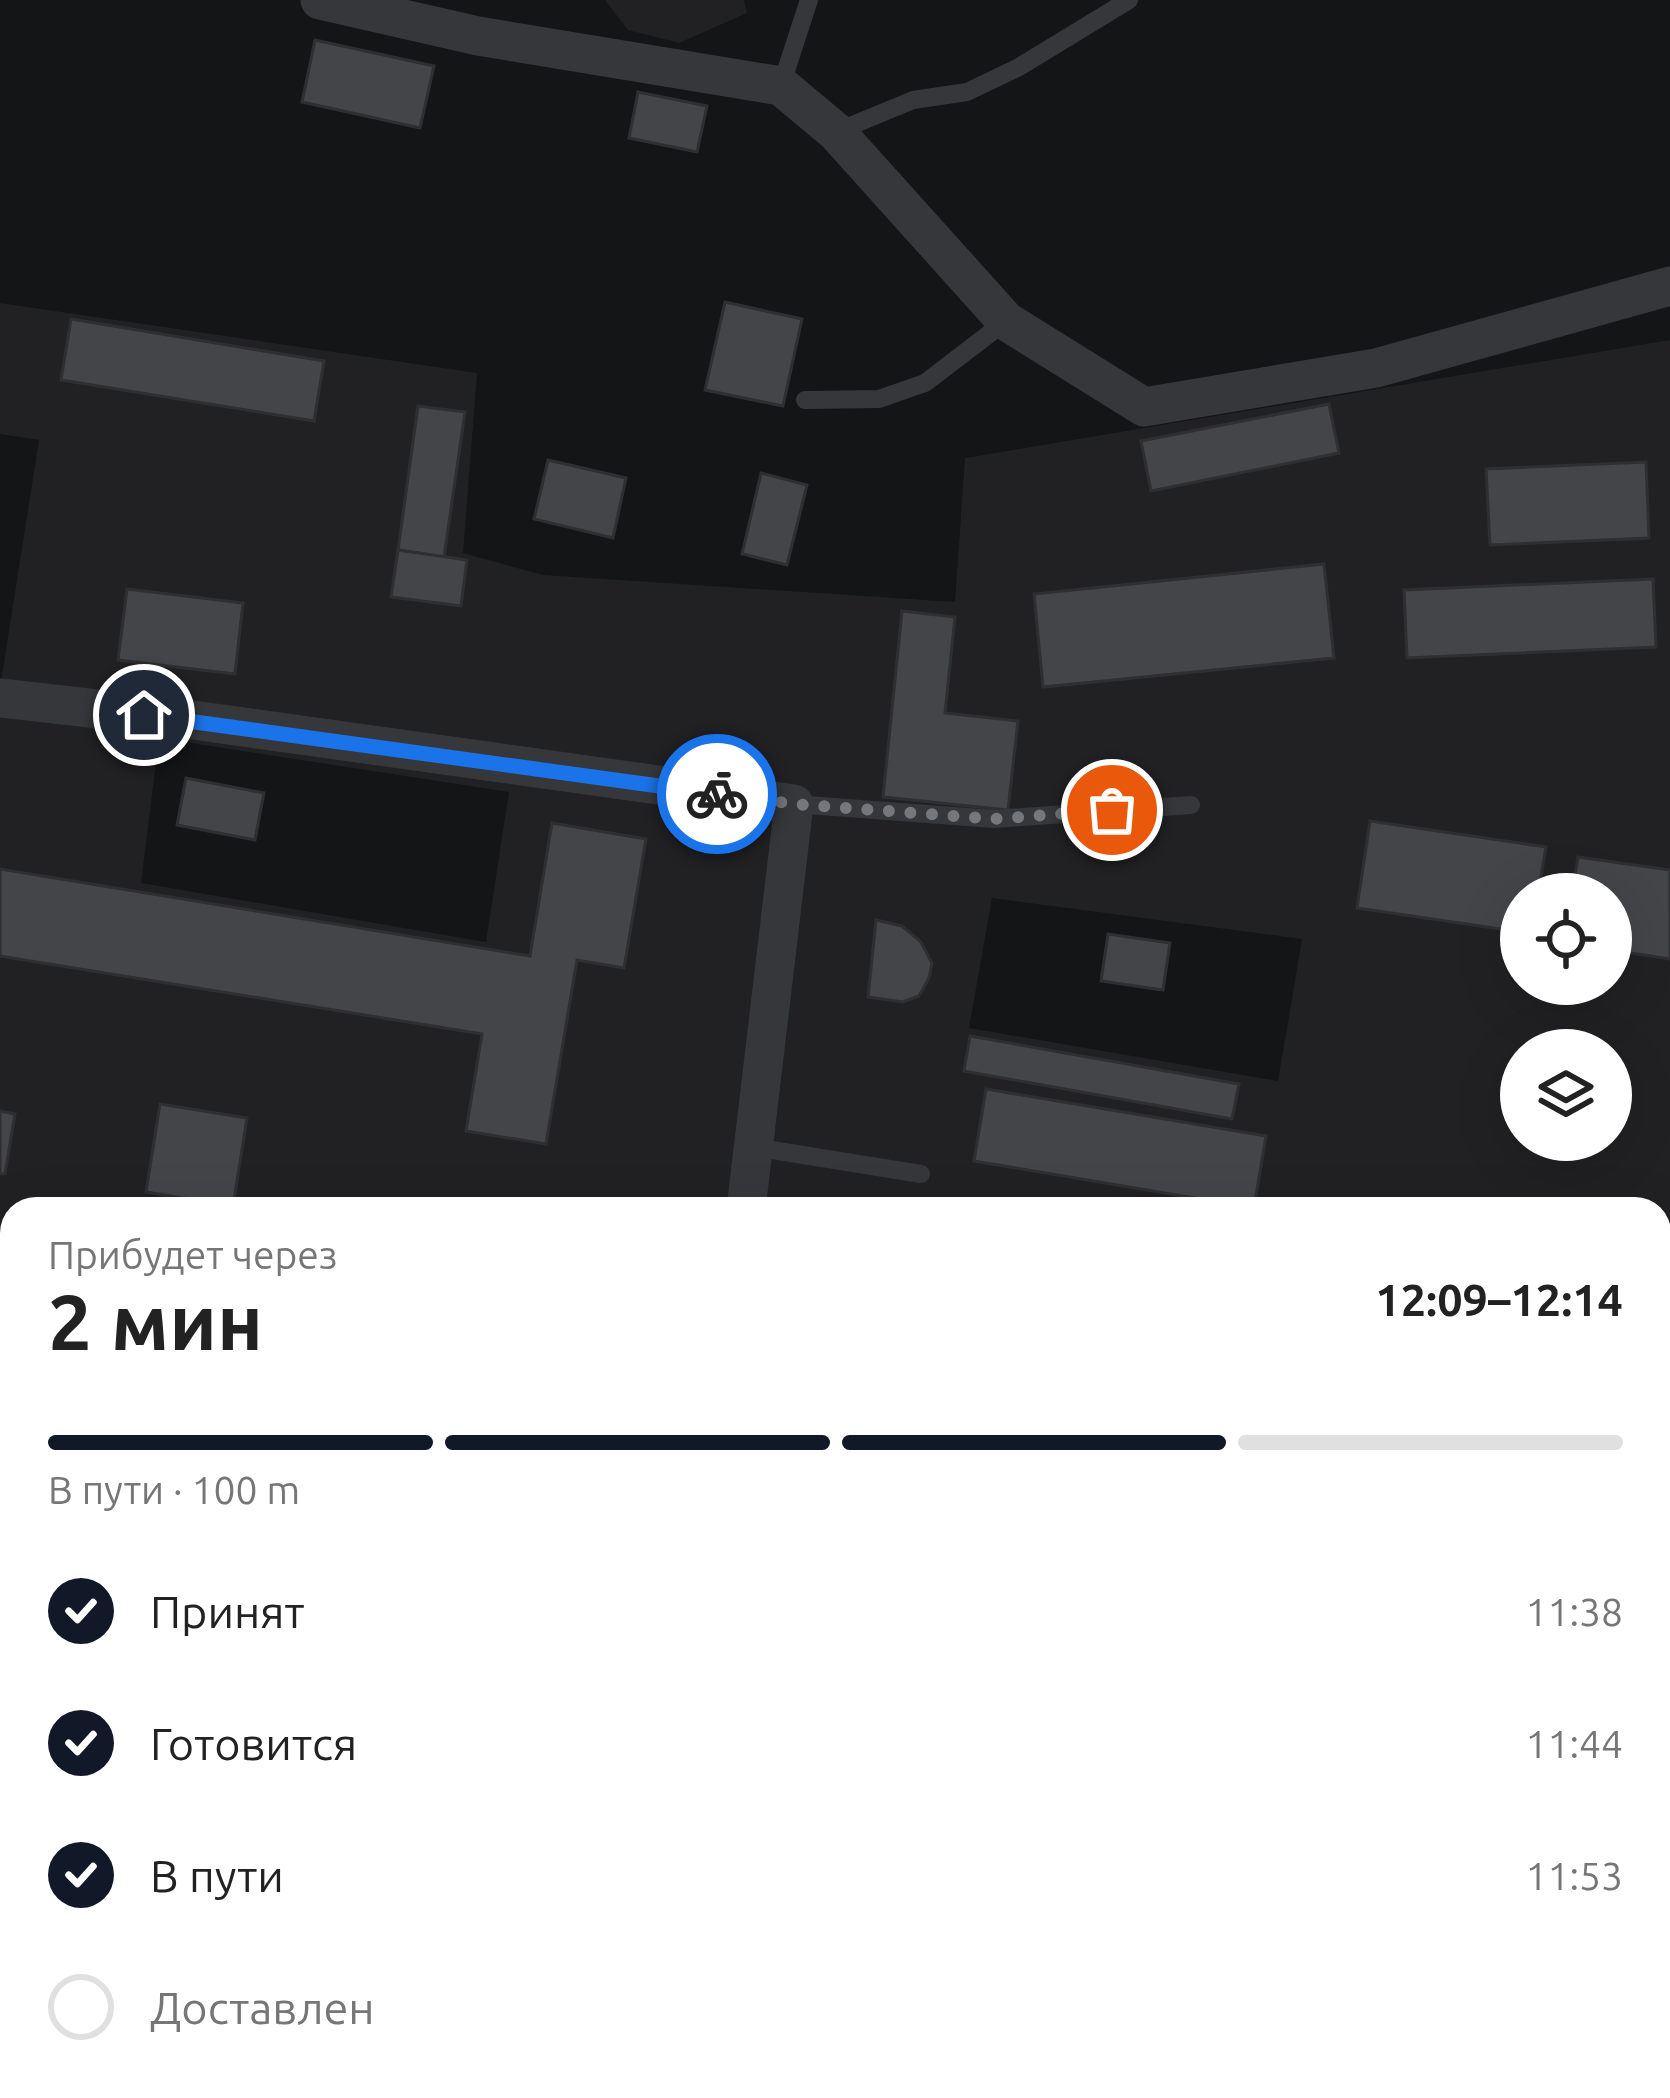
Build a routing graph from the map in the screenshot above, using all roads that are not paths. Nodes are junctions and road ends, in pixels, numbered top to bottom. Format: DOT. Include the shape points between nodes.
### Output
graph roads {
  1 [pos="320,0"];
  2 [pos="809,0"];
  3 [pos="1129,0"];
  4 [pos="781,86"];
  5 [pos="836,132"];
  6 [pos="1670,286"];
  7 [pos="1006,321"];
  8 [pos="805,400"];
  9 [pos="0,698"];
  10 [pos="794,804"];
  11 [pos="1191,805"];
  12 [pos="753,1147"];
  13 [pos="921,1174"];
  14 [pos="747,1197"];
  1 -- 4 [label="street" via="478,36"];
  2 -- 4 [label="lane"];
  3 -- 5 [label="lane" via="967,92 914,100"];
  4 -- 5 [label="street"];
  5 -- 7 [label="street"];
  6 -- 7 [label="street" via="1376,368 1144,407"];
  7 -- 8 [label="lane" via="925,383 879,399"];
  9 -- 10 [label="street"];
  10 -- 11 [label="lane" via="994,819"];
  10 -- 12 [label="street"];
  12 -- 13 [label="lane"];
  12 -- 14 [label="street"];
}
